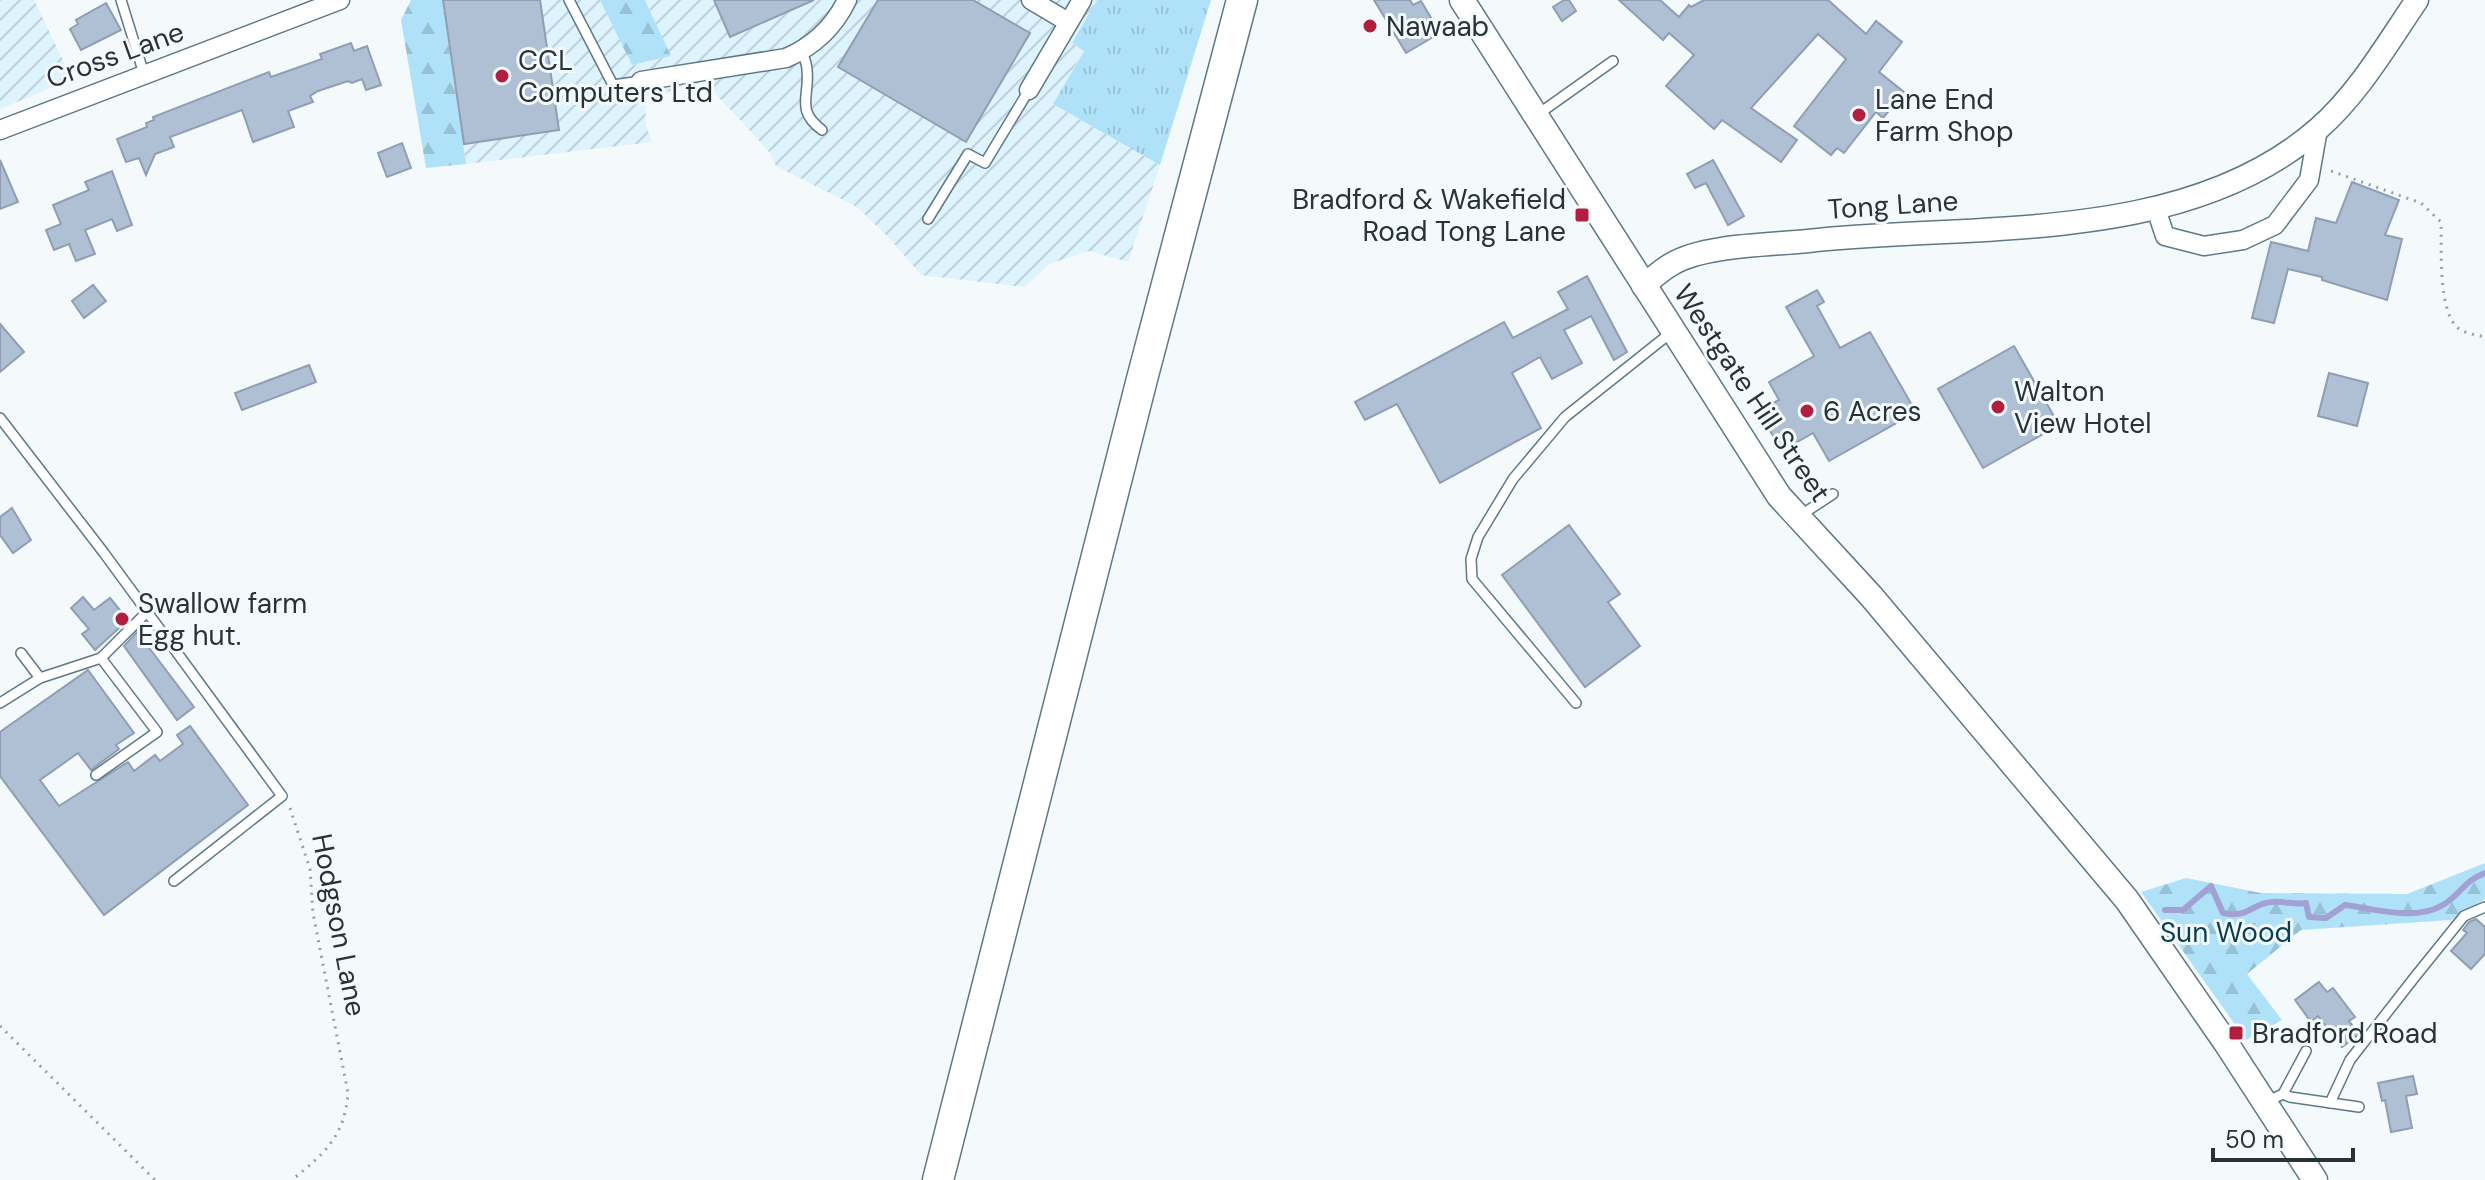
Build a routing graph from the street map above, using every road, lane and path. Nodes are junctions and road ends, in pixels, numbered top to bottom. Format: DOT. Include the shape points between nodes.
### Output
graph roads {
  1 [pos="121,0"];
  2 [pos="340,0"];
  3 [pos="569,0"];
  4 [pos="847,0"];
  5 [pos="1031,0"];
  6 [pos="1082,0"];
  7 [pos="1242,0"];
  8 [pos="1462,0"];
  9 [pos="2417,0"];
  10 [pos="1068,22"];
  11 [pos="802,51"];
  12 [pos="1613,61"];
  13 [pos="144,74"];
  14 [pos="641,81"];
  15 [pos="1029,90"];
  16 [pos="1537,115"];
  17 [pos="2318,129"];
  18 [pos="0,130"];
  19 [pos="822,130"];
  20 [pos="2312,164"];
  21 [pos="2156,209"];
  22 [pos="928,219"];
  23 [pos="1643,286"];
  24 [pos="1673,331"];
  25 [pos="2485,337"];
  26 [pos="0,418"];
  27 [pos="1833,494"];
  28 [pos="1798,516"];
  29 [pos="147,612"];
  30 [pos="21,653"];
  31 [pos="101,658"];
  32 [pos="40,678"];
  33 [pos="0,703"];
  34 [pos="1576,703"];
  35 [pos="96,775"];
  36 [pos="282,796"];
  37 [pos="174,881"];
  38 [pos="2485,907"];
  39 [pos="0,1026"];
  40 [pos="2306,1051"];
  41 [pos="2274,1098"];
  42 [pos="2330,1103"];
  43 [pos="2359,1107"];
  44 [pos="155,1180"];
  45 [pos="292,1180"];
  46 [pos="938,1180"];
  47 [pos="2315,1180"];
  1 -- 13 [label="lane"];
  2 -- 13 [label="street, Cross Lane"];
  3 -- 14 [label="lane" via="613,85"];
  4 -- 11 [label="street" via="825,33"];
  5 -- 10 [label="street"];
  6 -- 10 [label="street"];
  7 -- 46 [label="highway"];
  8 -- 16 [label="main road, Westgate Hill Street"];
  9 -- 17 [label="street, Tong Lane" via="2369,74"];
  10 -- 15 [label="street"];
  11 -- 14 [label="street"];
  11 -- 19 [label="lane" via="808,71 806,112"];
  12 -- 16 [label="lane"];
  13 -- 18 [label="street, Cross Lane"];
  15 -- 22 [label="lane" via="985,163 968,154"];
  16 -- 23 [label="main road, Westgate Hill Street"];
  17 -- 20 [label="street"];
  17 -- 21 [label="street, Tong Lane" via="2228,184"];
  20 -- 21 [label="street" via="2309,180 2275,225 2243,240 2204,246 2165,236"];
  20 -- 25 [label="path" via="2421,203 2441,222 2449,319 2460,330"];
  21 -- 23 [label="street, Tong Lane" via="2021,229 1703,252 1673,263"];
  23 -- 24 [label="main road, Westgate Hill Street"];
  24 -- 28 [label="main road, Westgate Hill Street" via="1779,496"];
  24 -- 34 [label="lane" via="1565,417 1513,479 1478,537 1471,559 1472,579"];
  26 -- 29 [label="lane"];
  27 -- 28 [label="lane"];
  28 -- 41 [label="main road, Westgate Hill Street" via="2127,900 2226,1043"];
  29 -- 31 [label="lane"];
  29 -- 36 [label="lane"];
  30 -- 32 [label="lane"];
  31 -- 32 [label="lane"];
  31 -- 35 [label="lane" via="157,732"];
  32 -- 33 [label="lane"];
  36 -- 37 [label="lane"];
  36 -- 45 [label="path, Hodgson Lane" via="310,869 313,913 348,1093 347,1112 332,1142"];
  38 -- 42 [label="lane" via="2464,916 2422,968 2350,1060"];
  39 -- 44 [label="path"];
  40 -- 41 [label="lane"];
  41 -- 42 [label="lane"];
  41 -- 47 [label="main road"];
  42 -- 43 [label="lane"];
}
